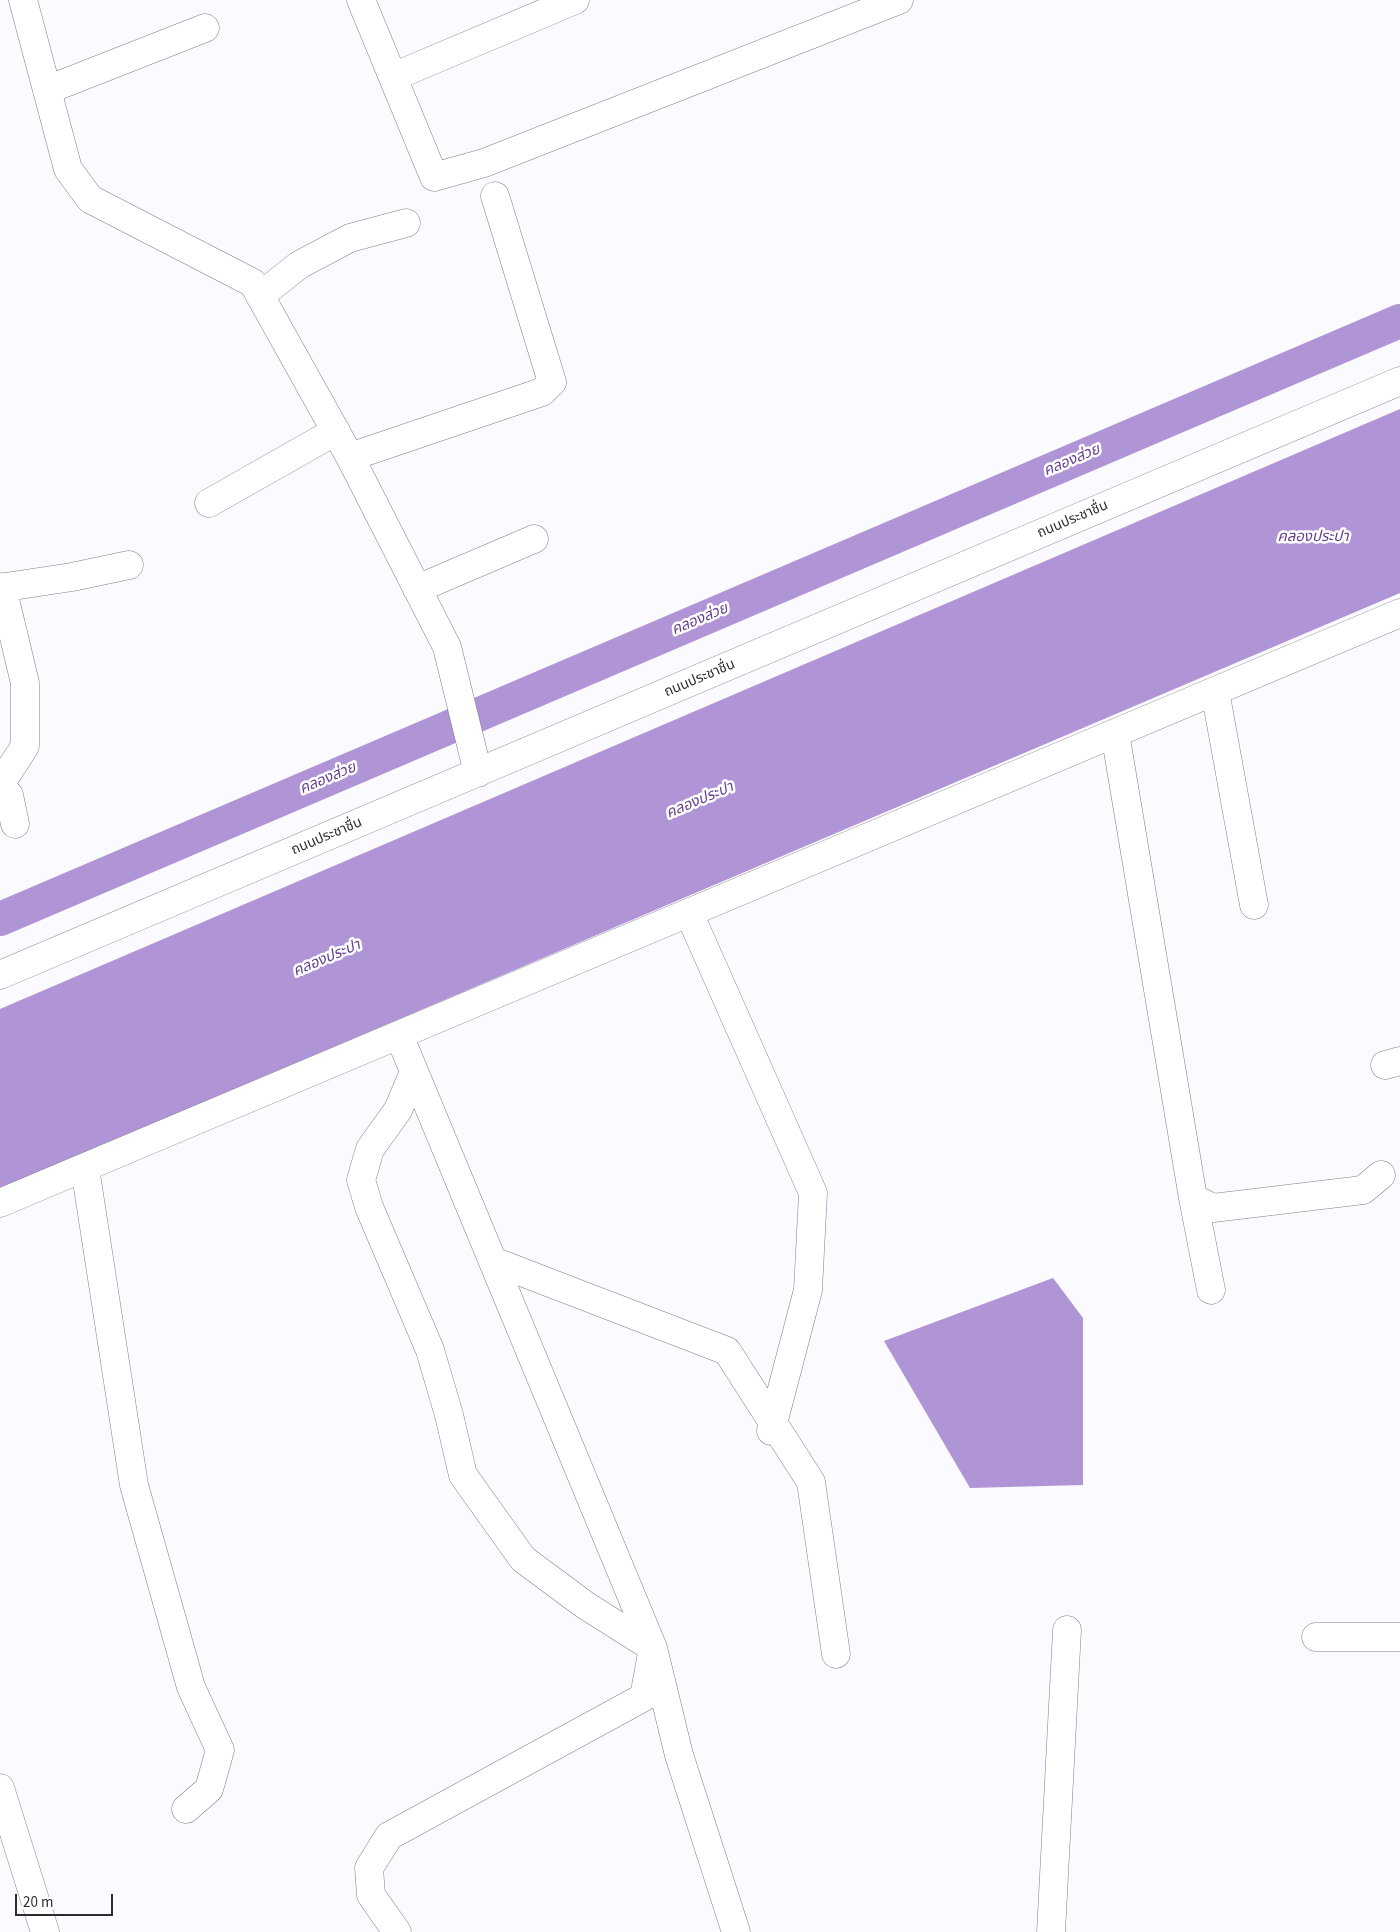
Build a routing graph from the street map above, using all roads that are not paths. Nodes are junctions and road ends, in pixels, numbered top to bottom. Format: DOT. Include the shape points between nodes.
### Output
graph roads {
  1 [pos="23,0"];
  2 [pos="361,0"];
  3 [pos="575,0"];
  4 [pos="899,0"];
  5 [pos="205,28"];
  6 [pos="393,77"];
  7 [pos="47,90"];
  8 [pos="495,196"];
  9 [pos="406,223"];
  10 [pos="260,296"];
  11 [pos="1400,382"];
  12 [pos="336,431"];
  13 [pos="350,457"];
  14 [pos="209,503"];
  15 [pos="534,539"];
  16 [pos="129,565"];
  17 [pos="1,587"];
  18 [pos="417,589"];
  19 [pos="1400,612"];
  20 [pos="1215,691"];
  21 [pos="1114,733"];
  22 [pos="478,773"];
  23 [pos="0,785"];
  24 [pos="15,824"];
  25 [pos="1254,905"];
  26 [pos="688,913"];
  27 [pos="0,975"];
  28 [pos="399,1035"];
  29 [pos="414,1072"];
  30 [pos="85,1168"];
  31 [pos="1382,1175"];
  32 [pos="1193,1198"];
  33 [pos="0,1203"];
  34 [pos="493,1261"];
  35 [pos="1211,1290"];
  36 [pos="772,1427"];
  37 [pos="1067,1630"];
  38 [pos="1400,1636"];
  39 [pos="1316,1637"];
  40 [pos="653,1648"];
  41 [pos="836,1654"];
  42 [pos="0,1788"];
  43 [pos="186,1809"];
  44 [pos="45,1932"];
  45 [pos="397,1932"];
  46 [pos="736,1932"];
  47 [pos="1051,1932"];
  1 -- 7 [label="street"];
  2 -- 6 [label="street"];
  3 -- 6 [label="street"];
  4 -- 6 [label="street" via="484,163 434,177"];
  5 -- 7 [label="street"];
  7 -- 10 [label="street" via="68,169 90,199 253,283"];
  8 -- 13 [label="street" via="552,382 542,392"];
  9 -- 10 [label="street" via="350,238 299,265"];
  10 -- 12 [label="street"];
  11 -- 22 [label="street, ถนนประชาชื่น"];
  12 -- 13 [label="street"];
  12 -- 14 [label="street"];
  13 -- 18 [label="street"];
  15 -- 18 [label="street"];
  16 -- 17 [label="street"];
  17 -- 23 [label="street" via="25,683 25,746"];
  18 -- 22 [label="street" via="447,647"];
  19 -- 20 [label="street"];
  20 -- 21 [label="street"];
  20 -- 25 [label="street"];
  21 -- 26 [label="street"];
  21 -- 32 [label="street"];
  22 -- 27 [label="street, ถนนประชาชื่น"];
  23 -- 24 [label="street" via="9,795"];
  26 -- 28 [label="street"];
  26 -- 36 [label="street" via="813,1193 808,1290"];
  28 -- 29 [label="street"];
  28 -- 30 [label="street"];
  29 -- 34 [label="street"];
  29 -- 40 [label="street" via="398,1110 370,1149 361,1180 369,1207 430,1350 463,1475 522,1560"];
  30 -- 33 [label="street"];
  30 -- 43 [label="street" via="134,1486 191,1687 220,1750 208,1789"];
  31 -- 32 [label="street" via="1363,1190 1213,1208"];
  32 -- 35 [label="street"];
  34 -- 36 [label="street" via="727,1351"];
  34 -- 40 [label="street"];
  36 -- 41 [label="street" via="811,1482"];
  37 -- 47 [label="street"];
  38 -- 39 [label="street"];
  40 -- 45 [label="street" via="644,1697 389,1836 369,1868 371,1895"];
  40 -- 46 [label="street" via="678,1755"];
  42 -- 44 [label="street"];
}
